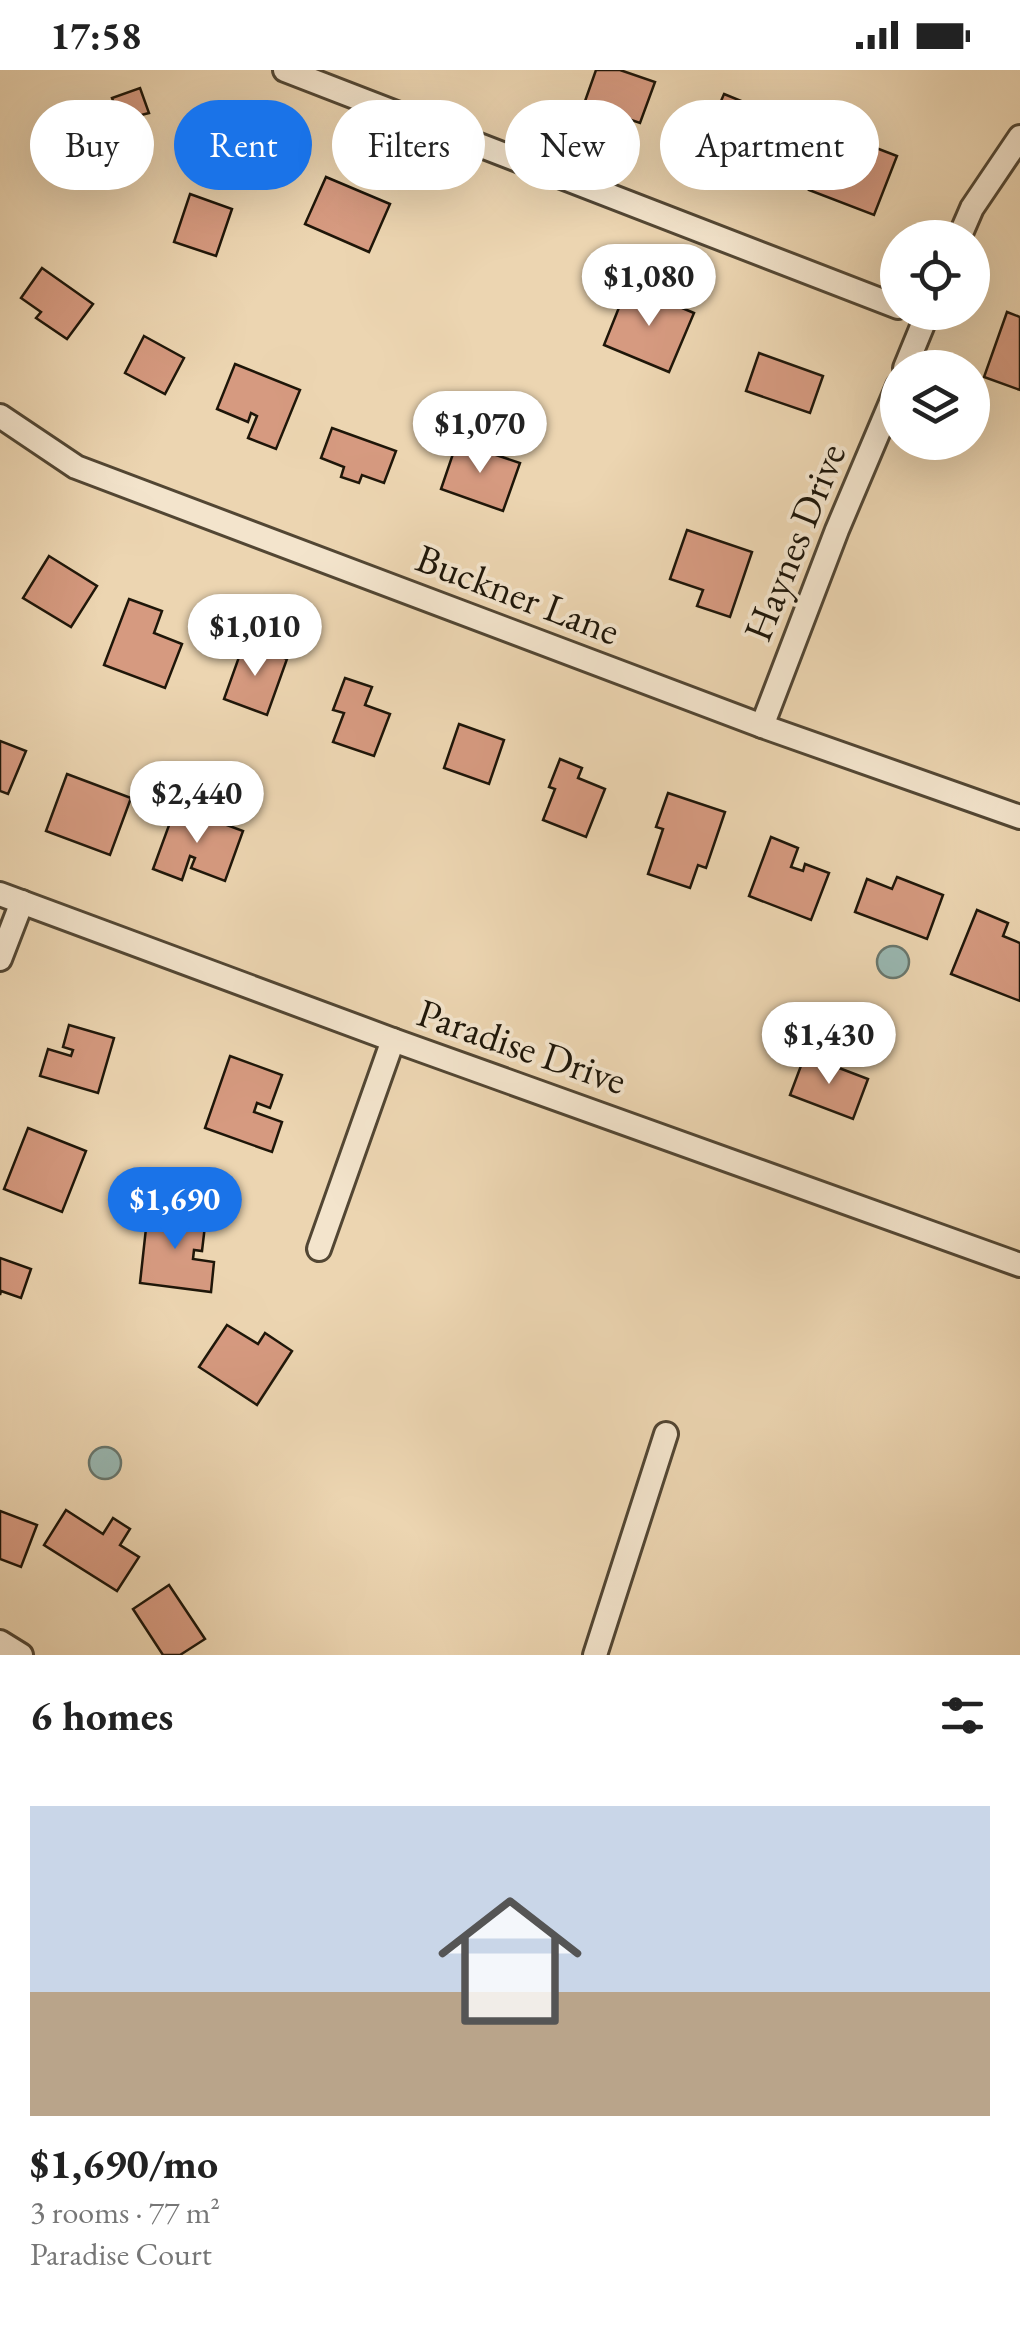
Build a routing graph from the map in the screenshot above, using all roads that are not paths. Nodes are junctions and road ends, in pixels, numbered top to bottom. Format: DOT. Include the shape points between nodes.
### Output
graph roads {
  1 [pos="285,70"];
  2 [pos="1020,137"];
  3 [pos="967,220"];
  4 [pos="880,300"];
  5 [pos="0,416"];
  6 [pos="880,428"];
  7 [pos="762,726"];
  8 [pos="1020,817"];
  9 [pos="11,898"];
  10 [pos="0,960"];
  11 [pos="393,1040"];
  12 [pos="320,1249"];
  13 [pos="1020,1265"];
  14 [pos="666,1434"];
  15 [pos="0,1642"];
  16 [pos="21,1655"];
  17 [pos="595,1655"];
  1 -- 4 [label="street"];
  2 -- 3 [label="street"];
  5 -- 7 [label="street, Buckner Lane" via="76,466"];
  6 -- 7 [label="street, Haynes Drive"];
  7 -- 8 [label="street, Buckner Lane"];
  9 -- 10 [label="street"];
  9 -- 11 [label="street, Paradise Drive"];
  11 -- 12 [label="street"];
  11 -- 13 [label="street, Paradise Drive"];
  14 -- 17 [label="street"];
  15 -- 16 [label="street"];
}
